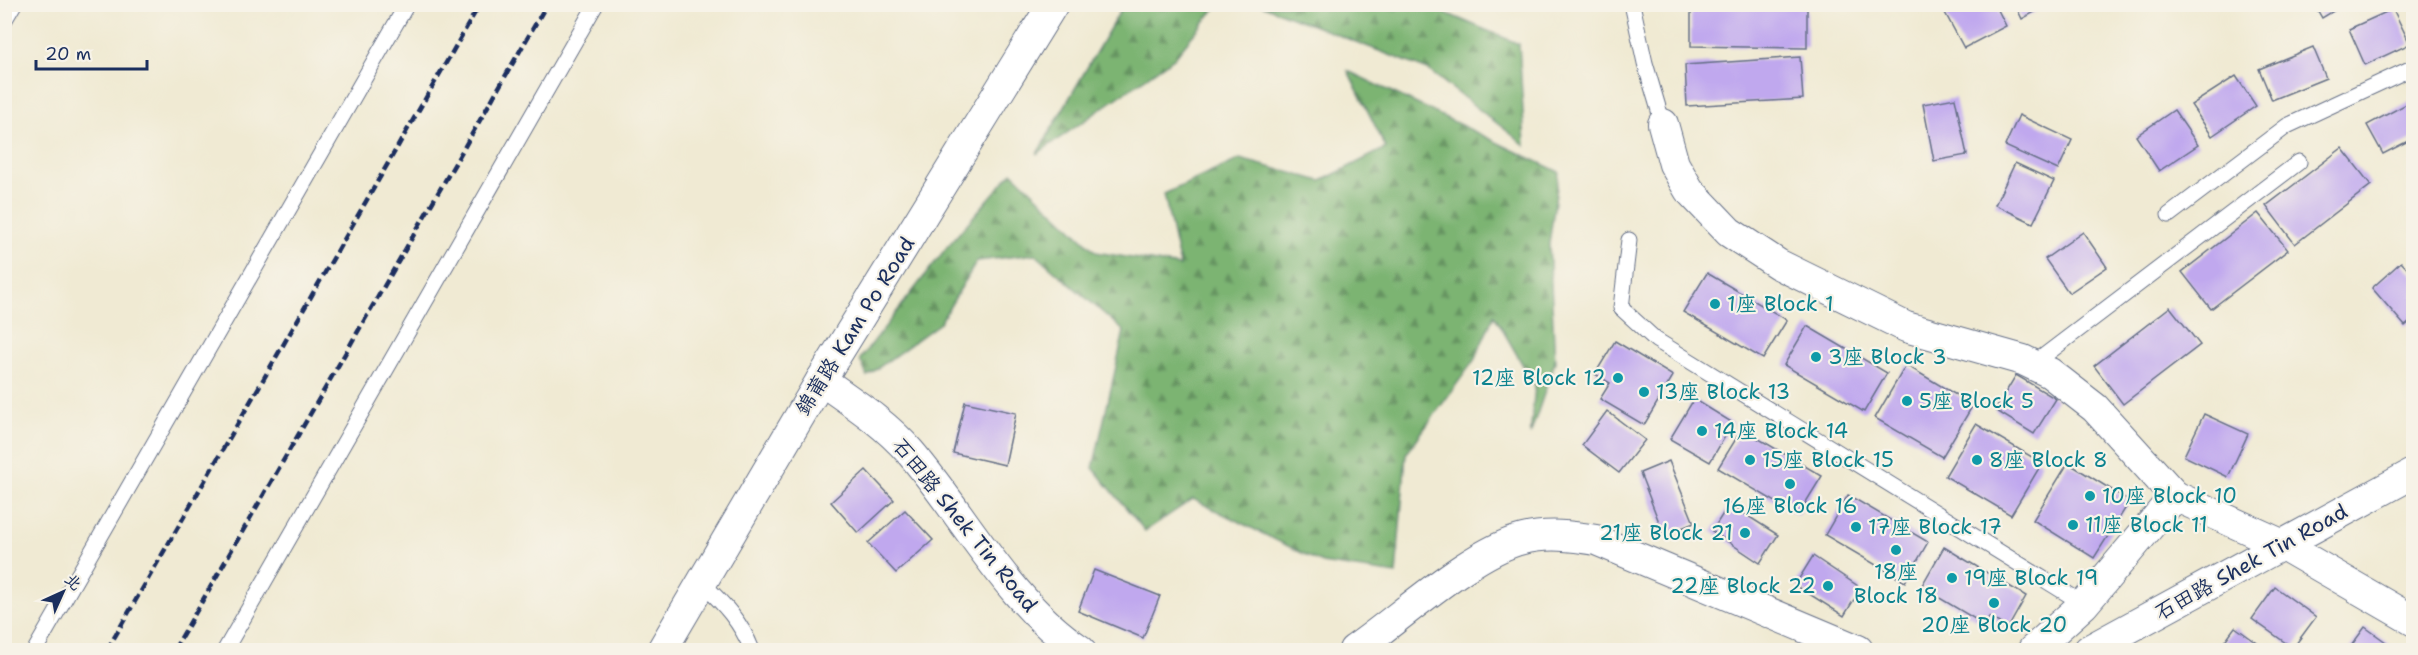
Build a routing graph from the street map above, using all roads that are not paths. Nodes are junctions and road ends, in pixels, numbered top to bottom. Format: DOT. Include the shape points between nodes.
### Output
graph roads {
  1 [pos="14,4"];
  2 [pos="407,4"];
  3 [pos="596,4"];
  4 [pos="1053,4"];
  5 [pos="1632,4"];
  6 [pos="4,21"];
  7 [pos="2414,67"];
  8 [pos="1663,124"];
  9 [pos="2299,162"];
  10 [pos="2169,215"];
  11 [pos="1629,240"];
  12 [pos="2032,364"];
  13 [pos="821,380"];
  14 [pos="2414,473"];
  15 [pos="2175,496"];
  16 [pos="2281,544"];
  17 [pos="702,583"];
  18 [pos="2084,604"];
  19 [pos="2414,621"];
  20 [pos="2106,647"];
  21 [pos="35,651"];
  22 [pos="225,651"];
  23 [pos="662,651"];
  24 [pos="752,651"];
  25 [pos="1080,651"];
  26 [pos="1354,651"];
  27 [pos="1858,651"];
  28 [pos="2033,651"];
  1 -- 6 [label="lane"];
  2 -- 21 [label="lane"];
  3 -- 22 [label="lane"];
  4 -- 13 [label="street, 錦莆路 Kam Po Road"];
  5 -- 8 [label="lane"];
  7 -- 10 [label="lane" via="2288,126"];
  8 -- 12 [label="street" via="1674,164 1689,190 1729,232 1778,264 1906,327"];
  9 -- 12 [label="lane"];
  11 -- 18 [label="lane" via="1621,308 1656,340"];
  12 -- 15 [label="street" via="2067,383 2095,408"];
  13 -- 17 [label="street, 錦莆路 Kam Po Road"];
  13 -- 25 [label="street, 石田路 Shek Tin Road" via="870,414 910,452 1029,607 1059,637"];
  14 -- 16 [label="street, 石田路 Shek Tin Road"];
  15 -- 16 [label="street"];
  15 -- 18 [label="street"];
  16 -- 19 [label="street"];
  16 -- 20 [label="street, 石田路 Shek Tin Road"];
  17 -- 23 [label="street, 錦莆路 Kam Po Road"];
  17 -- 24 [label="lane" via="731,611"];
  18 -- 28 [label="street"];
  26 -- 27 [label="street" via="1488,552 1523,539 1559,534 1605,543"];
}
